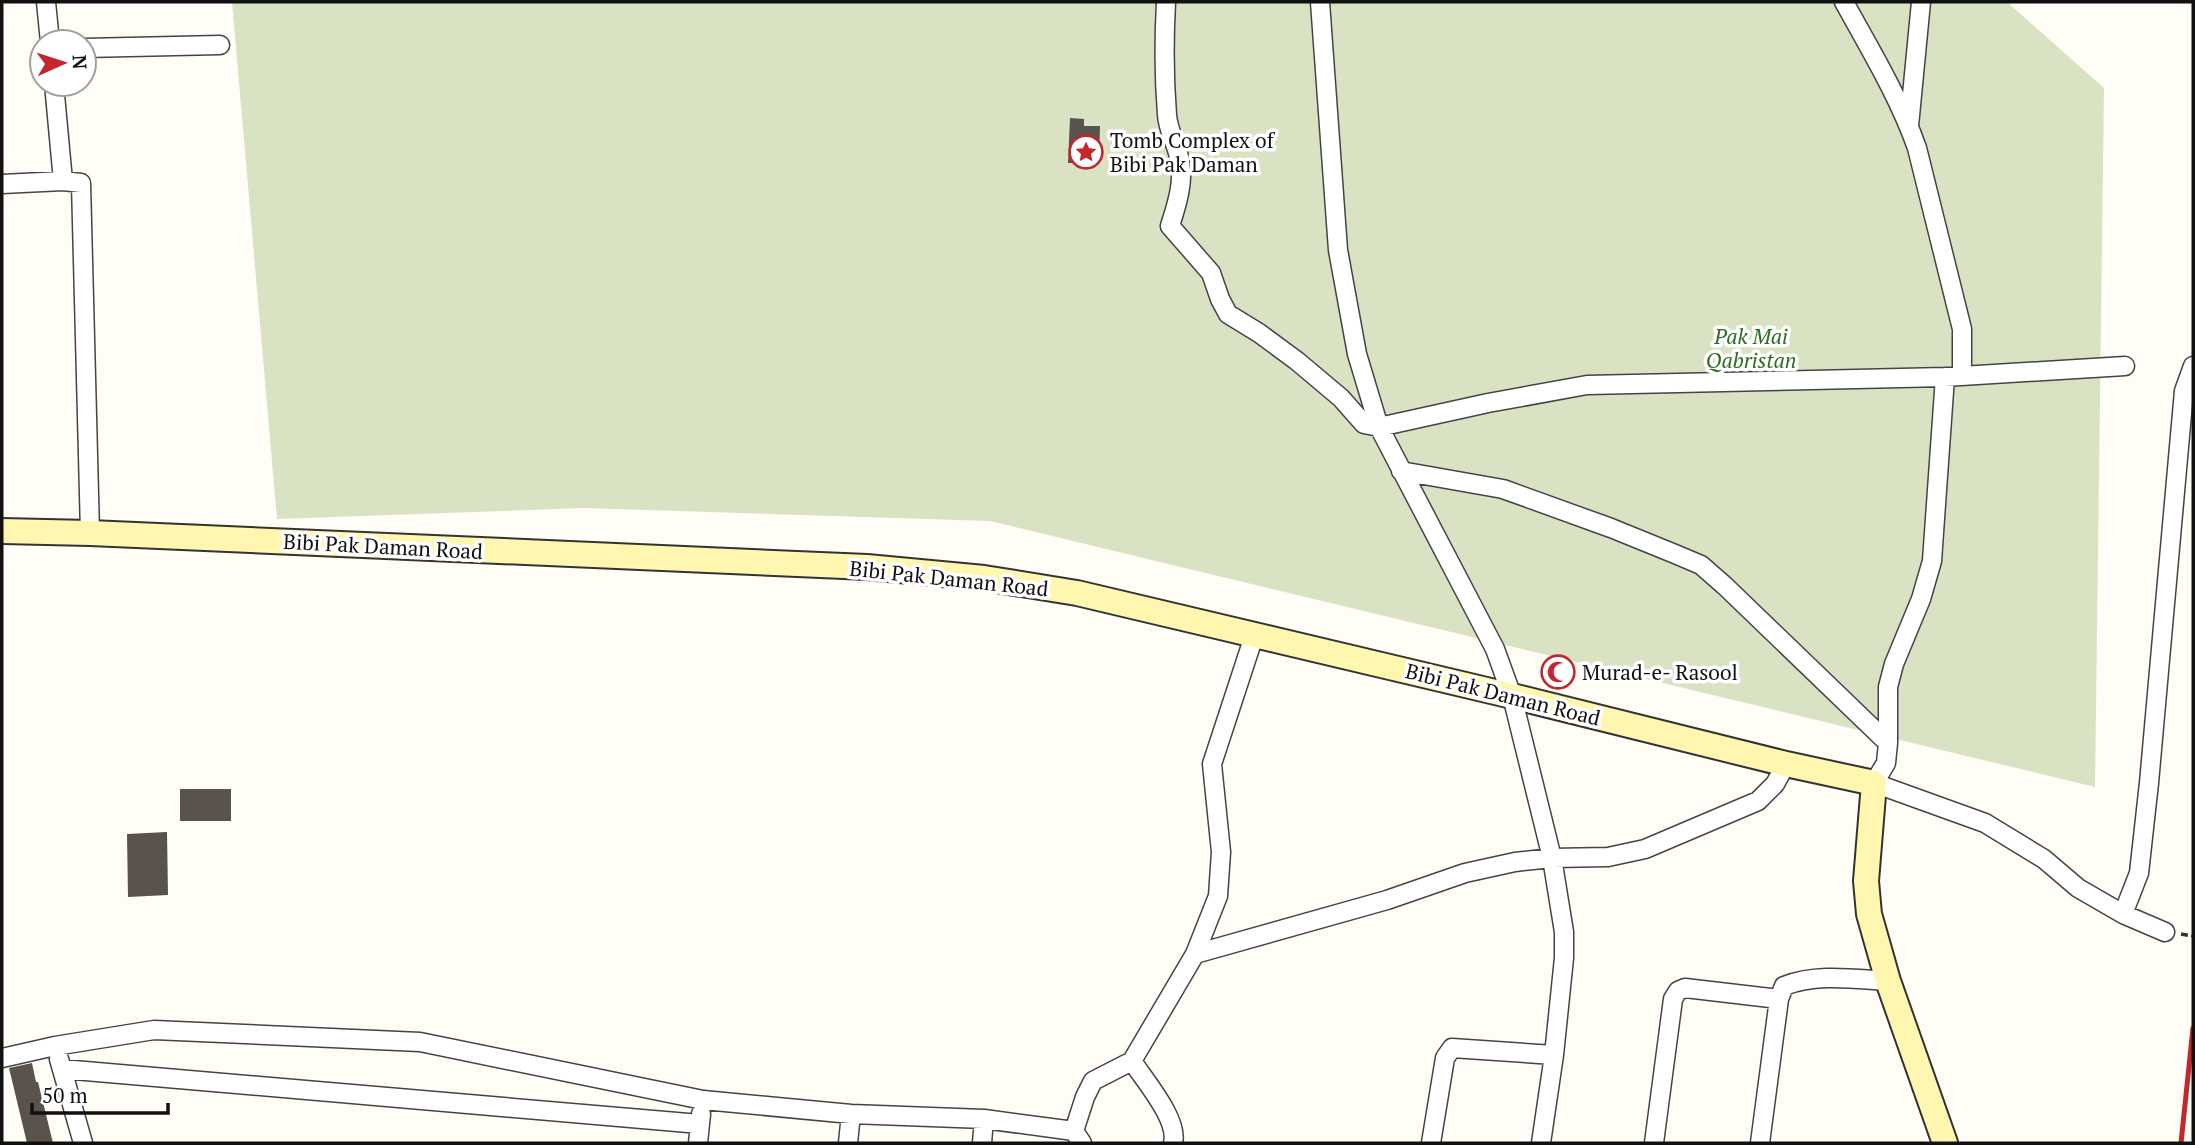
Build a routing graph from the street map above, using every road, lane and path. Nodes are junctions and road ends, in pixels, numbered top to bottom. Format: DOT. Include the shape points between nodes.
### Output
graph roads {
  1 [pos="46,2"];
  2 [pos="1166,2"];
  3 [pos="1320,2"];
  4 [pos="1844,2"];
  5 [pos="1921,2"];
  6 [pos="49,28"];
  7 [pos="219,45"];
  8 [pos="98,48"];
  9 [pos="55,98"];
  10 [pos="1909,126"];
  11 [pos="63,181"];
  12 [pos="2,184"];
  13 [pos="2125,366"];
  14 [pos="2193,366"];
  15 [pos="1954,376"];
  16 [pos="1379,427"];
  17 [pos="1401,471"];
  18 [pos="2,531"];
  19 [pos="90,533"];
  20 [pos="1254,636"];
  21 [pos="1512,696"];
  22 [pos="1888,743"];
  23 [pos="1786,764"];
  24 [pos="1874,783"];
  25 [pos="1552,858"];
  26 [pos="2123,914"];
  27 [pos="2165,932"];
  28 [pos="1195,954"];
  29 [pos="1888,981"];
  30 [pos="1779,999"];
  31 [pos="55,1046"];
  32 [pos="1554,1055"];
  33 [pos="2,1058"];
  34 [pos="1132,1060"];
  35 [pos="62,1069"];
  36 [pos="703,1100"];
  37 [pos="851,1114"];
  38 [pos="984,1119"];
  39 [pos="700,1124"];
  40 [pos="1078,1137"];
  41 [pos="83,1143"];
  42 [pos="698,1143"];
  43 [pos="848,1143"];
  44 [pos="982,1143"];
  45 [pos="1174,1143"];
  46 [pos="1431,1143"];
  47 [pos="1541,1143"];
  48 [pos="1654,1143"];
  49 [pos="1760,1143"];
  50 [pos="1945,1143"];
  1 -- 6 [label="street"];
  2 -- 16 [label="street" via="1167,119 1181,177 1170,226 1211,273 1228,314 1297,361 1364,424"];
  3 -- 16 [label="street" via="1338,250 1357,354"];
  4 -- 10 [label="street"];
  5 -- 10 [label="street"];
  7 -- 8 [label="street"];
  9 -- 11 [label="street"];
  10 -- 15 [label="street" via="1962,329"];
  11 -- 12 [label="street"];
  11 -- 19 [label="street" via="81,183"];
  13 -- 15 [label="street"];
  14 -- 26 [label="street" via="2184,391 2139,873"];
  15 -- 16 [label="street" via="1587,386"];
  15 -- 22 [label="street" via="1932,561 1888,687"];
  16 -- 17 [label="street"];
  17 -- 21 [label="street" via="1495,649"];
  17 -- 22 [label="street" via="1503,489 1701,565"];
  18 -- 19 [label="street, Bibi Pak Daman Road"];
  19 -- 20 [label="street, Bibi Pak Daman Road" via="867,567 1077,593"];
  20 -- 21 [label="street, Bibi Pak Daman Road"];
  20 -- 28 [label="street" via="1212,764 1221,852 1218,896"];
  21 -- 23 [label="street, Bibi Pak Daman Road"];
  21 -- 25 [label="street"];
  22 -- 24 [label="street" via="1885,763"];
  23 -- 24 [label="street, Bibi Pak Daman Road"];
  23 -- 25 [label="street" via="1758,801 1686,833 1608,857"];
  24 -- 26 [label="street" via="1985,823"];
  24 -- 29 [label="street" via="1866,881 1869,914"];
  25 -- 28 [label="street" via="1465,873"];
  25 -- 32 [label="street" via="1564,932"];
  26 -- 27 [label="street"];
  28 -- 34 [label="street"];
  29 -- 30 [label="street" via="1797,981 1784,986"];
  29 -- 50 [label="street"];
  30 -- 48 [label="street" via="1685,988 1678,991 1673,999"];
  30 -- 49 [label="street"];
  31 -- 33 [label="street"];
  31 -- 35 [label="street"];
  31 -- 36 [label="street" via="154,1030 421,1042"];
  32 -- 46 [label="street" via="1452,1048 1445,1058"];
  32 -- 47 [label="street"];
  34 -- 40 [label="street" via="1093,1081 1085,1097"];
  34 -- 45 [label="street" via="1172,1122"];
  35 -- 39 [label="street"];
  35 -- 41 [label="street"];
  36 -- 37 [label="street"];
  36 -- 39 [label="street"];
  37 -- 38 [label="street"];
  37 -- 43 [label="street"];
  38 -- 40 [label="street"];
  38 -- 44 [label="street"];
  39 -- 42 [label="street"];
}
